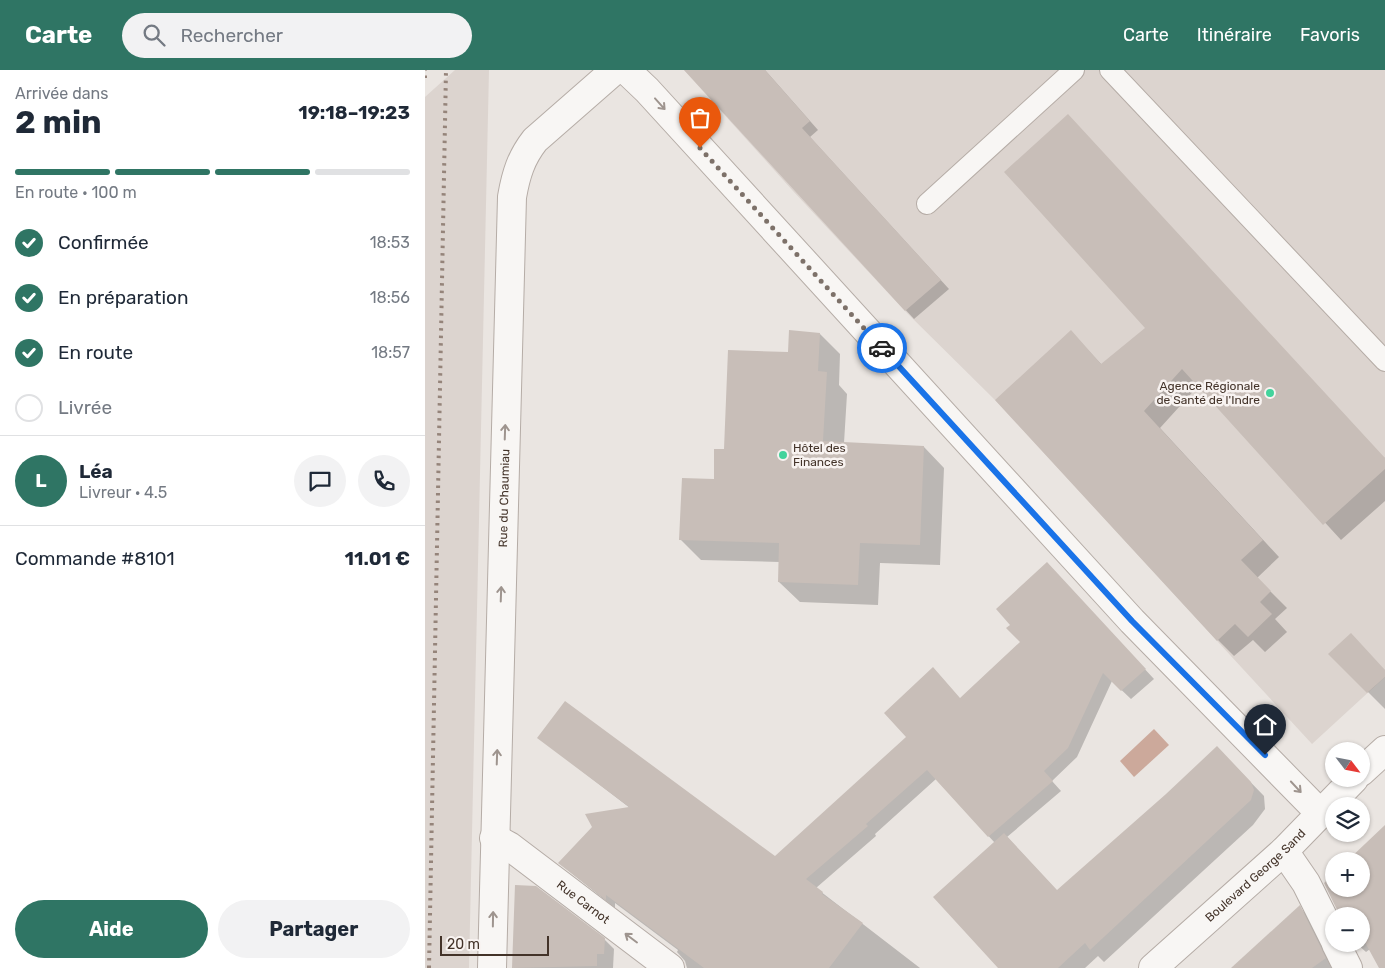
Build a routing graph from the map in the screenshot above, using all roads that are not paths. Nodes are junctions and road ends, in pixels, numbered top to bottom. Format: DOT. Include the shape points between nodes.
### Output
graph roads {
  1 [pos="615,70"];
  2 [pos="626,70"];
  3 [pos="1074,70"];
  4 [pos="1110,70"];
  5 [pos="927,204"];
  6 [pos="1385,361"];
  7 [pos="1385,750"];
  8 [pos="1370,764"];
  9 [pos="1345,788"];
  10 [pos="1320,813"];
  11 [pos="494,838"];
  12 [pos="1284,851"];
  13 [pos="1325,922"];
  14 [pos="1340,952"];
  15 [pos="492,968"];
  16 [pos="670,968"];
  17 [pos="1153,968"];
  18 [pos="1349,968"];
  11 -- 1 [label="street, Rue du Chaumiau, one-way" via="512,197 517,169 535,140"];
  2 -- 10 [label="street, one-way" via="1132,621"];
  3 -- 5 [label="lane"];
  4 -- 6 [label="lane"];
  7 -- 8 [label="street"];
  9 -- 10 [label="street, Boulevard George Sand"];
  10 -- 12 [label="street, Boulevard George Sand"];
  15 -- 11 [label="street, Rue du Chaumiau, one-way"];
  16 -- 11 [label="street, Rue Carnot, one-way"];
  12 -- 13 [label="street"];
  12 -- 17 [label="street, Boulevard George Sand"];
  14 -- 18 [label="street"];
}
